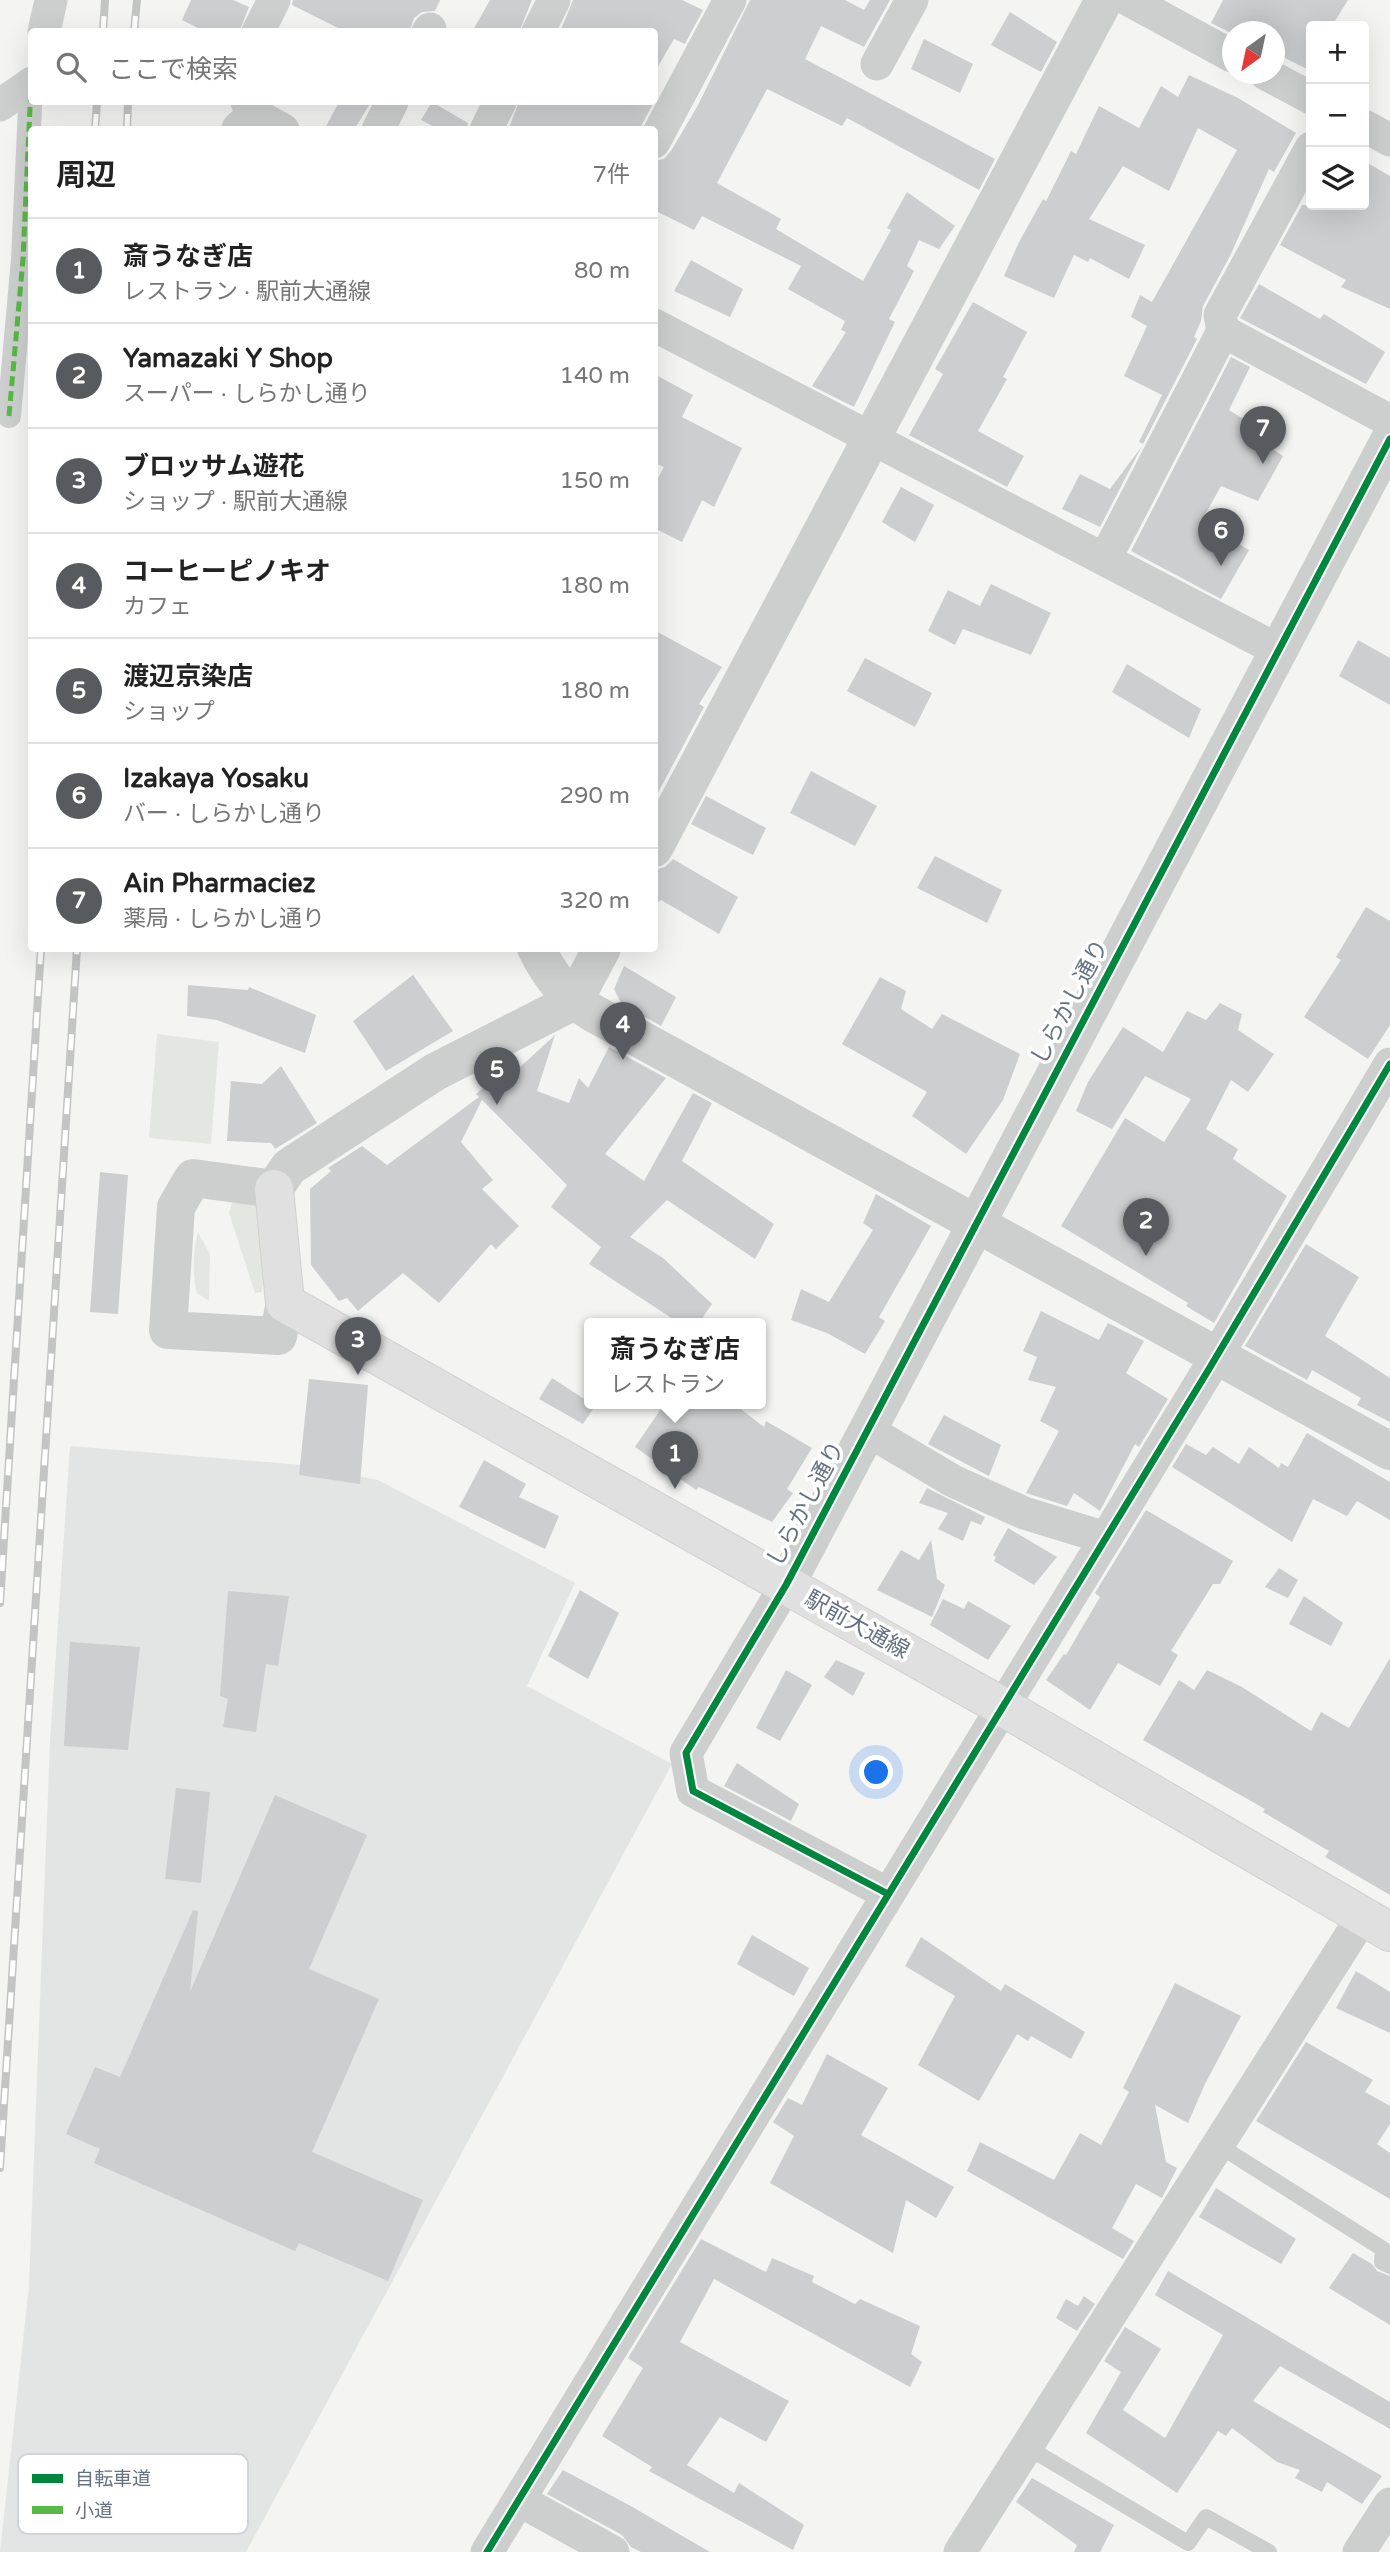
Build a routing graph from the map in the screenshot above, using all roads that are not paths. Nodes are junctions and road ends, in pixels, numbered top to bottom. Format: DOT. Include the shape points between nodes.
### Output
graph roads {
  1 [pos="51,0"];
  2 [pos="274,0"];
  3 [pos="554,0"];
  4 [pos="730,0"];
  5 [pos="912,0"];
  6 [pos="1104,0"];
  7 [pos="1129,0"];
  8 [pos="45,28"];
  9 [pos="260,28"];
  10 [pos="540,28"];
  11 [pos="1222,50"];
  12 [pos="877,64"];
  13 [pos="1285,84"];
  14 [pos="28,87"];
  15 [pos="1306,95"];
  16 [pos="0,105"];
  17 [pos="30,105"];
  18 [pos="390,105"];
  19 [pos="498,105"];
  20 [pos="29,126"];
  21 [pos="380,126"];
  22 [pos="487,126"];
  23 [pos="1369,129"];
  24 [pos="658,135"];
  25 [pos="1390,141"];
  26 [pos="28,151"];
  27 [pos="1306,157"];
  28 [pos="658,327"];
  29 [pos="1223,331"];
  30 [pos="9,416"];
  31 [pos="1390,421"];
  32 [pos="871,437"];
  33 [pos="1390,439"];
  34 [pos="1105,559"];
  35 [pos="1280,650"];
  36 [pos="658,840"];
  37 [pos="538,952"];
  38 [pos="599,952"];
  39 [pos="574,1001"];
  40 [pos="1390,1064"];
  41 [pos="274,1189"];
  42 [pos="975,1223"];
  43 [pos="285,1303"];
  44 [pos="1216,1356"];
  45 [pos="867,1430"];
  46 [pos="1390,1451"];
  47 [pos="1106,1538"];
  48 [pos="786,1585"];
  49 [pos="1003,1707"];
  50 [pos="888,1894"];
  51 [pos="1376,1924"];
  52 [pos="1218,2145"];
  53 [pos="1390,2266"];
  54 [pos="1027,2446"];
  55 [pos="520,2500"];
  56 [pos="487,2552"];
  57 [pos="613,2552"];
  58 [pos="960,2552"];
  59 [pos="1269,2552"];
  1 -- 8 [label="street"];
  2 -- 9 [label="street"];
  3 -- 10 [label="street"];
  4 -- 24 [label="street"];
  5 -- 12 [label="street"];
  6 -- 32 [label="street"];
  7 -- 11 [label="street"];
  13 -- 15 [label="street"];
  14 -- 16 [label="street"];
  17 -- 20 [label="street"];
  18 -- 21 [label="street"];
  19 -- 22 [label="street"];
  23 -- 25 [label="street"];
  26 -- 30 [label="street"];
  27 -- 29 [label="street" via="1220,314"];
  28 -- 32 [label="street"];
  29 -- 31 [label="street"];
  29 -- 34 [label="street"];
  32 -- 34 [label="street"];
  32 -- 36 [label="street"];
  33 -- 35 [label="street, しらかし通り"];
  34 -- 35 [label="street"];
  35 -- 42 [label="street, しらかし通り"];
  37 -- 39 [label="street" via="547,972"];
  38 -- 39 [label="street"];
  39 -- 41 [label="street" via="435,1072 289,1167"];
  39 -- 42 [label="street"];
  40 -- 44 [label="street"];
  41 -- 43 [label="main road"];
  41 -- 43 [label="street" via="193,1178 176,1207 168,1330 278,1336"];
  42 -- 44 [label="street"];
  42 -- 45 [label="street, しらかし通り"];
  43 -- 48 [label="main road, 駅前大通線"];
  44 -- 46 [label="street"];
  44 -- 47 [label="street"];
  45 -- 47 [label="street" via="953,1481 1024,1513"];
  45 -- 48 [label="street, しらかし通り"];
  47 -- 49 [label="street"];
  48 -- 49 [label="main road, 駅前大通線"];
  48 -- 50 [label="street" via="686,1753 693,1791"];
  49 -- 50 [label="street"];
  49 -- 51 [label="main road, 駅前大通線"];
  50 -- 55 [label="street"];
  51 -- 52 [label="street"];
  52 -- 53 [label="lane" via="1383,2249 1382,2262"];
  52 -- 54 [label="street"];
  54 -- 58 [label="street"];
  54 -- 59 [label="lane" via="1188,2543 1206,2517"];
  55 -- 56 [label="street"];
  55 -- 57 [label="street"];
}
